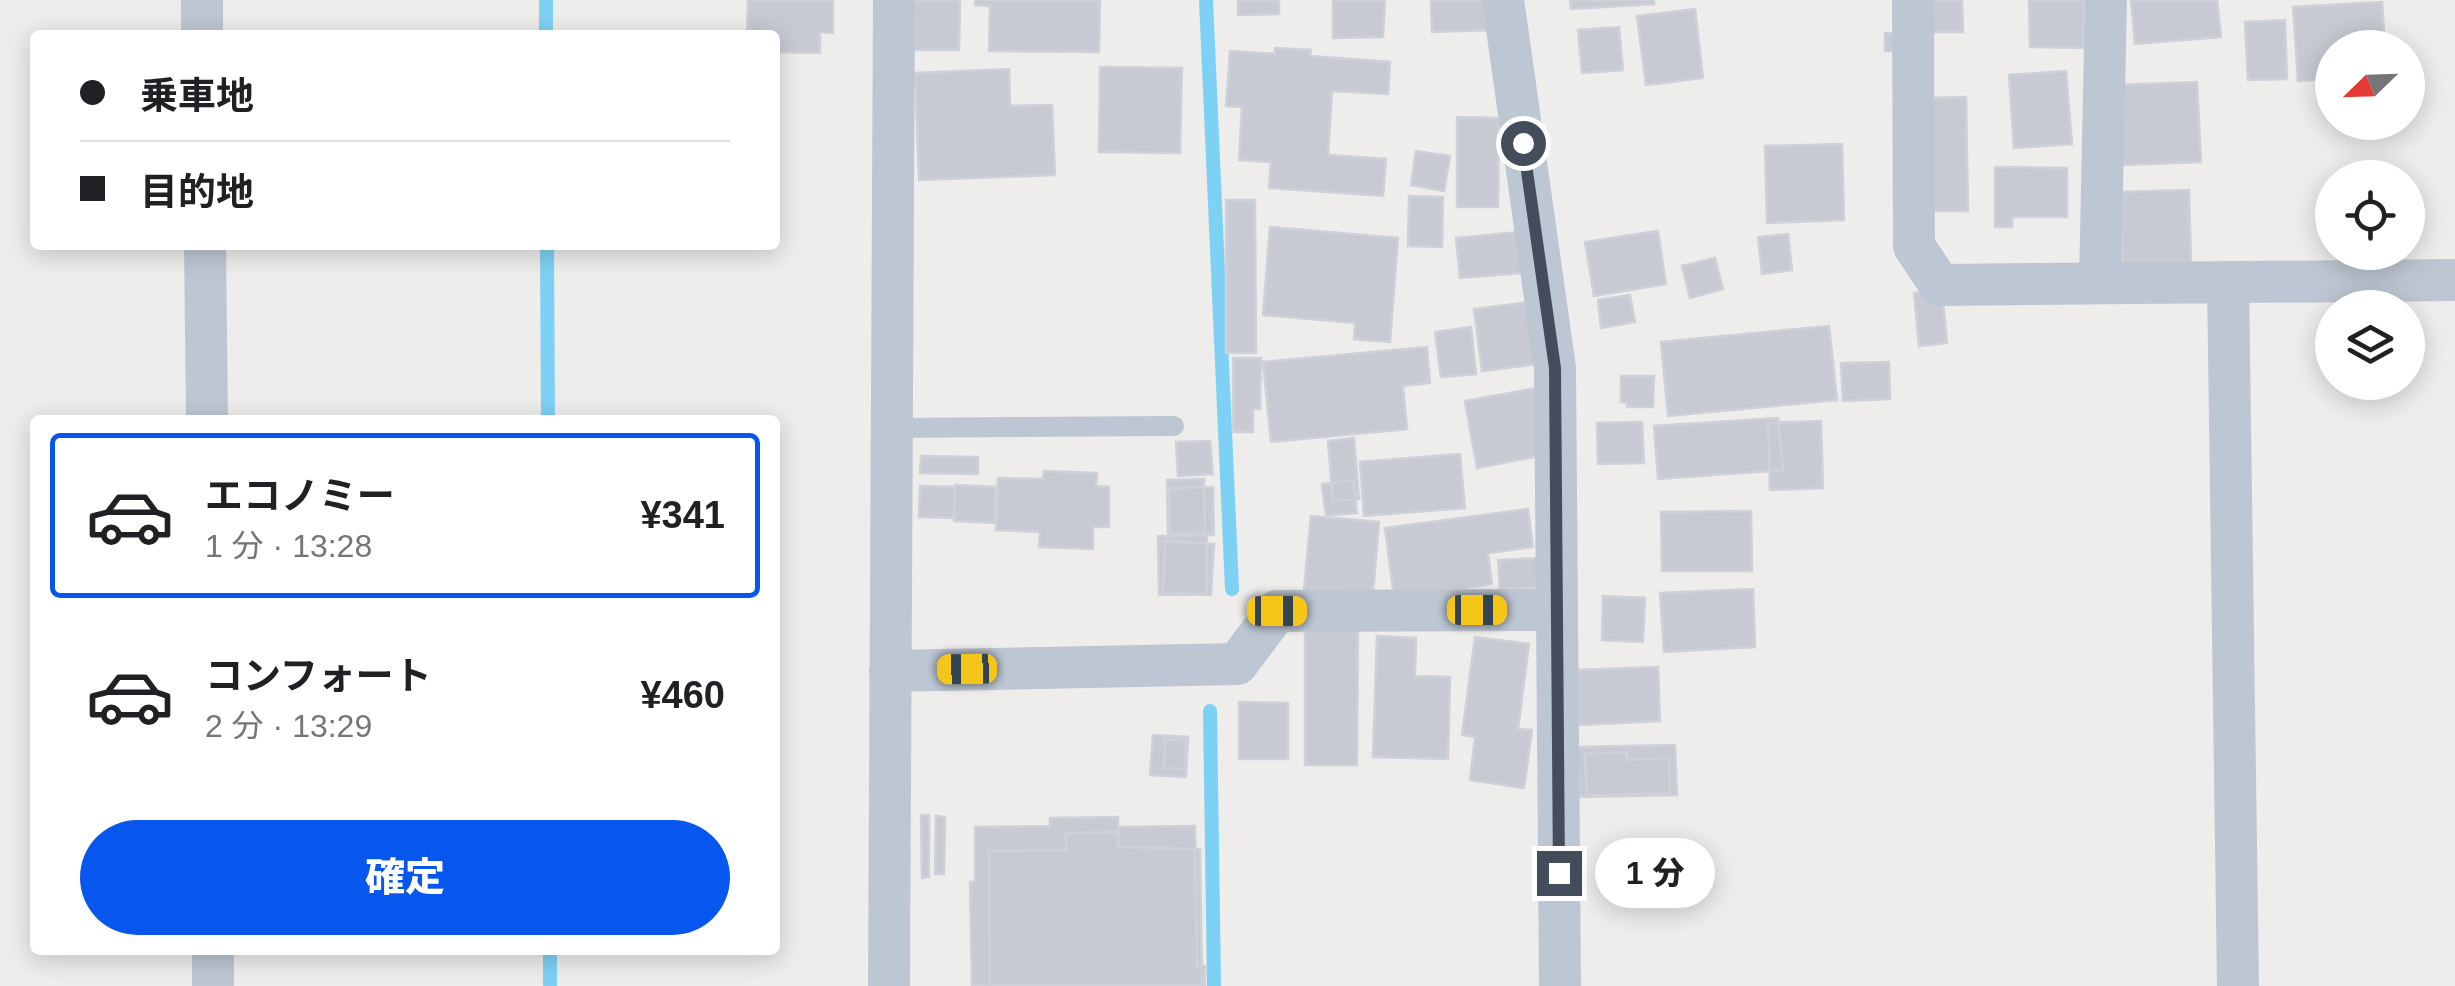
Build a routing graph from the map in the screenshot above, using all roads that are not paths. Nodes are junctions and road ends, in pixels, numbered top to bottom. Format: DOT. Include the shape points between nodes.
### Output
graph roads {
  1 [pos="202,0"];
  2 [pos="894,0"];
  3 [pos="1503,0"];
  4 [pos="1913,0"];
  5 [pos="2106,0"];
  6 [pos="202,30"];
  7 [pos="205,250"];
  8 [pos="2455,280"];
  9 [pos="2228,282"];
  10 [pos="2100,283"];
  11 [pos="207,415"];
  12 [pos="1174,426"];
  13 [pos="892,428"];
  14 [pos="1557,610"];
  15 [pos="890,670"];
  16 [pos="213,955"];
  17 [pos="213,986"];
  18 [pos="888,986"];
  19 [pos="1560,986"];
  20 [pos="2238,986"];
  1 -- 6 [label="street"];
  2 -- 13 [label="street"];
  3 -- 14 [label="street" via="1555,368"];
  4 -- 10 [label="street" via="1914,246 1940,285"];
  5 -- 10 [label="street"];
  7 -- 11 [label="street"];
  8 -- 9 [label="street"];
  9 -- 10 [label="street"];
  9 -- 20 [label="street"];
  12 -- 13 [label="lane"];
  13 -- 15 [label="street"];
  14 -- 15 [label="street" via="1277,611 1237,664"];
  14 -- 19 [label="street"];
  15 -- 18 [label="street"];
  16 -- 17 [label="street"];
}
